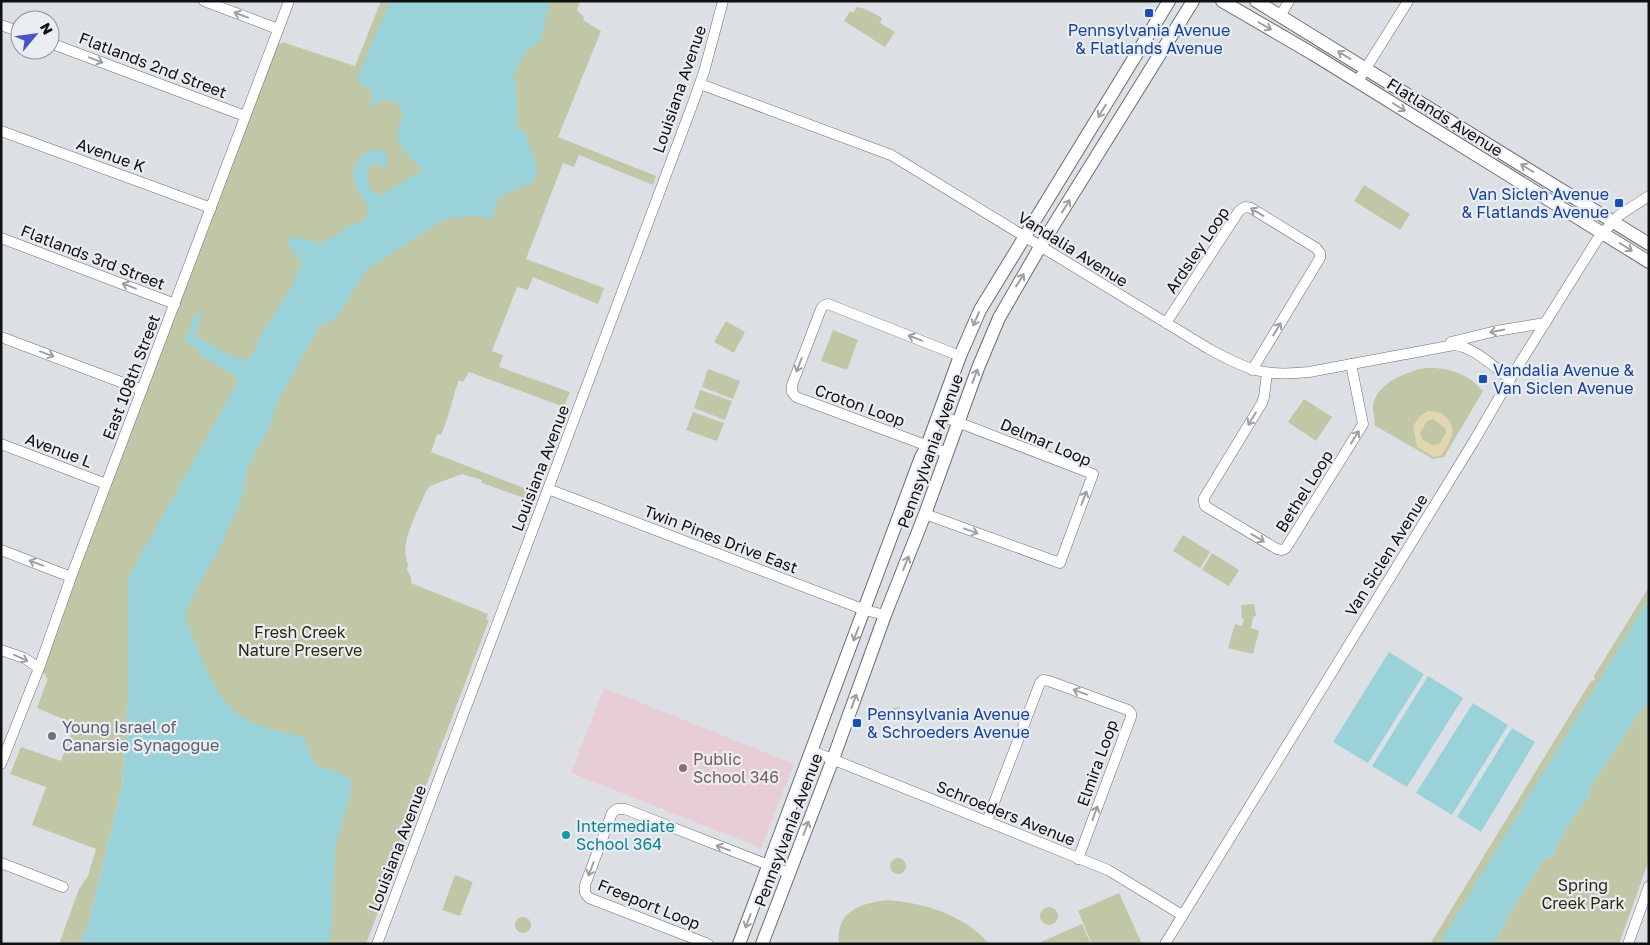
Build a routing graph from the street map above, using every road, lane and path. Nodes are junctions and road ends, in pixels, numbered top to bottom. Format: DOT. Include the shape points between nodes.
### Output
graph roads {
  1 [pos="204,1"];
  2 [pos="289,1"];
  3 [pos="723,1"];
  4 [pos="1169,1"];
  5 [pos="1193,1"];
  6 [pos="1222,1"];
  7 [pos="1256,1"];
  8 [pos="1290,1"];
  9 [pos="1408,1"];
  10 [pos="1280,16"];
  11 [pos="278,29"];
  12 [pos="60,47"];
  13 [pos="1366,68"];
  14 [pos="1358,82"];
  15 [pos="700,84"];
  16 [pos="244,116"];
  17 [pos="1,131"];
  18 [pos="1649,196"];
  19 [pos="211,208"];
  20 [pos="1613,222"];
  21 [pos="1603,233"];
  22 [pos="1,238"];
  23 [pos="1025,238"];
  24 [pos="1649,244"];
  25 [pos="1040,247"];
  26 [pos="1649,262"];
  27 [pos="175,304"];
  28 [pos="1166,323"];
  29 [pos="1545,323"];
  30 [pos="1,337"];
  31 [pos="1441,346"];
  32 [pos="960,356"];
  33 [pos="1351,364"];
  34 [pos="1252,370"];
  35 [pos="1266,374"];
  36 [pos="1510,379"];
  37 [pos="142,390"];
  38 [pos="939,414"];
  39 [pos="958,422"];
  40 [pos="1,444"];
  41 [pos="927,446"];
  42 [pos="947,453"];
  43 [pos="106,484"];
  44 [pos="548,489"];
  45 [pos="925,514"];
  46 [pos="1,550"];
  47 [pos="71,577"];
  48 [pos="865,610"];
  49 [pos="885,616"];
  50 [pos="1,650"];
  51 [pos="39,668"];
  52 [pos="812,751"];
  53 [pos="833,759"];
  54 [pos="2,760"];
  55 [pos="987,822"];
  56 [pos="1078,859"];
  57 [pos="1,863"];
  58 [pos="769,866"];
  59 [pos="789,873"];
  60 [pos="1649,886"];
  61 [pos="63,887"];
  62 [pos="1182,915"];
  63 [pos="377,944"];
  64 [pos="708,944"];
  65 [pos="739,944"];
  66 [pos="762,944"];
  67 [pos="1164,944"];
  68 [pos="1628,944"];
  11 -- 1 [label="street, one-way"];
  2 -- 11 [label="street, East 108th Street"];
  3 -- 15 [label="street, Louisiana Avenue"];
  4 -- 23 [label="main road, Pennsylvania Avenue, one-way"];
  25 -- 5 [label="main road, Pennsylvania Avenue, one-way"];
  6 -- 14 [label="main road, Flatlands Avenue, one-way"];
  7 -- 10 [label="main road, Flatlands Avenue"];
  8 -- 10 [label="street"];
  9 -- 13 [label="street"];
  13 -- 10 [label="main road, Flatlands Avenue, one-way"];
  11 -- 16 [label="street, East 108th Street"];
  12 -- 16 [label="street, Flatlands 2nd Street, one-way"];
  13 -- 14 [label="street"];
  20 -- 13 [label="main road, Flatlands Avenue, one-way"];
  14 -- 21 [label="main road, Flatlands Avenue, one-way"];
  15 -- 23 [label="street, Vandalia Avenue" via="891,155"];
  15 -- 44 [label="street, Louisiana Avenue"];
  16 -- 19 [label="street, East 108th Street"];
  17 -- 19 [label="street, Avenue K"];
  18 -- 20 [label="street, Van Siclen Avenue"];
  19 -- 27 [label="street, East 108th Street"];
  20 -- 21 [label="street, Van Siclen Avenue"];
  20 -- 24 [label="main road, Flatlands Avenue"];
  21 -- 26 [label="main road, Flatlands Avenue, one-way"];
  21 -- 29 [label="street, Van Siclen Avenue"];
  27 -- 22 [label="street, Flatlands 3rd Street, one-way"];
  23 -- 25 [label="street, Vandalia Avenue"];
  23 -- 32 [label="main road, Pennsylvania Avenue, one-way" via="980,310"];
  25 -- 28 [label="street, Vandalia Avenue"];
  39 -- 25 [label="main road, Pennsylvania Avenue, one-way" via="999,318"];
  27 -- 37 [label="street, East 108th Street"];
  28 -- 34 [label="street, Vandalia Avenue"];
  34 -- 28 [label="street, Ardsley Loop, one-way" via="1320,258 1320,253 1251,208 1239,211"];
  29 -- 31 [label="street, Vandalia Avenue, one-way" via="1477,335"];
  29 -- 36 [label="street, Van Siclen Avenue"];
  30 -- 37 [label="street, one-way"];
  31 -- 33 [label="street, Vandalia Avenue"];
  31 -- 36 [label="street, Vandalia Avenue" via="1465,348"];
  32 -- 38 [label="main road, Pennsylvania Avenue"];
  32 -- 41 [label="street, Croton Loop, one-way" via="828,304 820,309 792,385 796,397"];
  33 -- 35 [label="street, Vandalia Avenue" via="1309,372"];
  35 -- 33 [label="street, Bethel Loop, one-way" via="1262,403 1204,502 1282,550 1363,424"];
  34 -- 35 [label="street, Vandalia Avenue"];
  36 -- 62 [label="street, Van Siclen Avenue"];
  37 -- 43 [label="street, East 108th Street"];
  38 -- 39 [label="street, Delmar Loop"];
  38 -- 41 [label="main road, Pennsylvania Avenue"];
  39 -- 42 [label="main road, Pennsylvania Avenue"];
  45 -- 39 [label="street, Delmar Loop, one-way" via="1060,563 1093,474"];
  40 -- 43 [label="street, Avenue L"];
  41 -- 42 [label="street, Croton Loop"];
  41 -- 48 [label="main road, Pennsylvania Avenue"];
  42 -- 45 [label="main road, Pennsylvania Avenue"];
  43 -- 47 [label="street, East 108th Street"];
  44 -- 48 [label="street, Twin Pines Drive East"];
  44 -- 63 [label="street, Louisiana Avenue"];
  49 -- 45 [label="main road, Pennsylvania Avenue, one-way"];
  47 -- 46 [label="street, one-way"];
  47 -- 51 [label="street, East 108th Street"];
  48 -- 49 [label="street, Twin Pines Drive East"];
  48 -- 52 [label="main road, Pennsylvania Avenue, one-way"];
  53 -- 49 [label="main road, Pennsylvania Avenue, one-way"];
  50 -- 51 [label="street, one-way" via="24,658"];
  51 -- 54 [label="street, East 108th Street"];
  52 -- 53 [label="street, Schroeders Avenue"];
  52 -- 58 [label="main road, Pennsylvania Avenue"];
  53 -- 55 [label="street, Schroeders Avenue"];
  59 -- 53 [label="main road, Pennsylvania Avenue, one-way"];
  55 -- 56 [label="street, Schroeders Avenue"];
  56 -- 55 [label="street, Elmira Loop, one-way" via="1131,717 1128,710 1043,680"];
  56 -- 62 [label="street, Schroeders Avenue" via="1108,870"];
  57 -- 61 [label="street"];
  58 -- 59 [label="street, Freeport Loop"];
  58 -- 64 [label="street, Freeport Loop, one-way" via="625,809 612,813 584,893 589,898"];
  58 -- 65 [label="main road, Pennsylvania Avenue, one-way"];
  59 -- 66 [label="main road, Pennsylvania Avenue"];
  60 -- 68 [label="street"];
  62 -- 67 [label="street, Van Siclen Avenue"];
}
